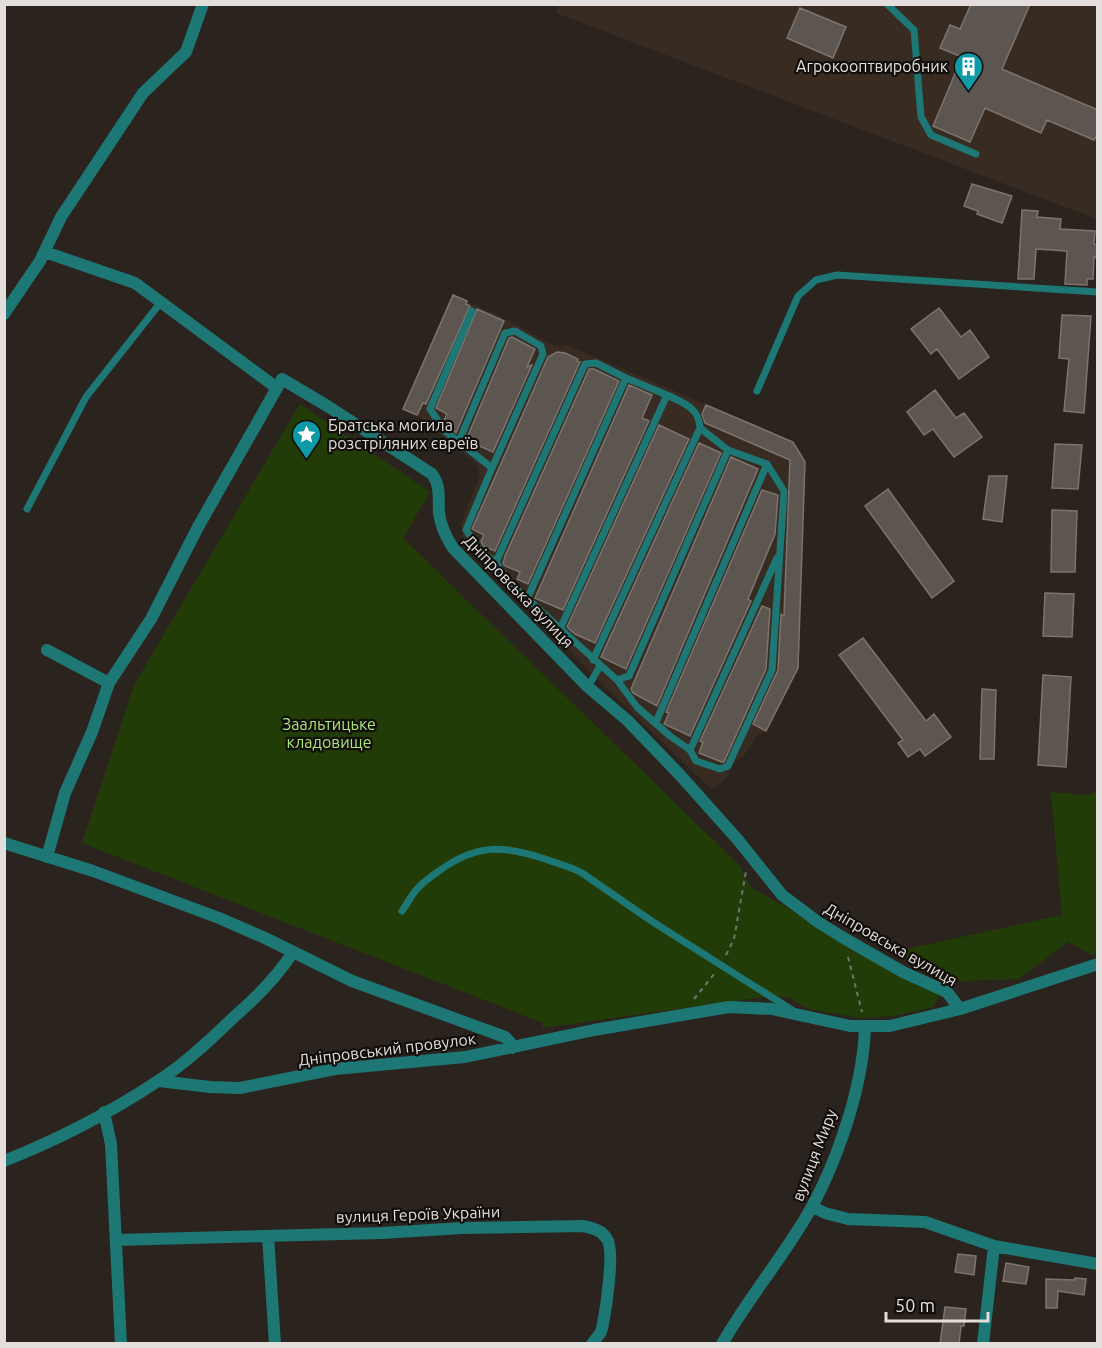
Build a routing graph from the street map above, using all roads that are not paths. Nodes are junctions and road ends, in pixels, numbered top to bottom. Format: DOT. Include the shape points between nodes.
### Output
graph roads {
  1 [pos="203,4"];
  2 [pos="887,4"];
  3 [pos="976,154"];
  4 [pos="45,252"];
  5 [pos="1098,292"];
  6 [pos="161,302"];
  7 [pos="472,311"];
  8 [pos="4,314"];
  9 [pos="626,378"];
  10 [pos="278,388"];
  11 [pos="757,391"];
  12 [pos="667,395"];
  13 [pos="699,428"];
  14 [pos="459,441"];
  15 [pos="728,450"];
  16 [pos="767,464"];
  17 [pos="492,468"];
  18 [pos="27,509"];
  19 [pos="779,553"];
  20 [pos="496,562"];
  21 [pos="528,597"];
  22 [pos="560,629"];
  23 [pos="47,650"];
  24 [pos="593,660"];
  25 [pos="600,666"];
  26 [pos="617,680"];
  27 [pos="109,683"];
  28 [pos="588,687"];
  29 [pos="656,722"];
  30 [pos="690,750"];
  31 [pos="4,843"];
  32 [pos="47,857"];
  33 [pos="402,910"];
  34 [pos="293,952"];
  35 [pos="1098,964"];
  36 [pos="960,1009"];
  37 [pos="802,1016"];
  38 [pos="865,1027"];
  39 [pos="512,1048"];
  40 [pos="159,1081"];
  41 [pos="104,1112"];
  42 [pos="4,1161"];
  43 [pos="813,1207"];
  44 [pos="268,1236"];
  45 [pos="116,1240"];
  46 [pos="994,1246"];
  47 [pos="1098,1264"];
  48 [pos="121,1344"];
  49 [pos="275,1344"];
  50 [pos="592,1344"];
  51 [pos="722,1344"];
  52 [pos="983,1344"];
  1 -- 4 [label="street" via="186,51 143,93 61,217"];
  2 -- 3 [label="lane" via="914,30 921,117 931,135"];
  4 -- 6 [label="street" via="135,283"];
  4 -- 8 [label="street"];
  5 -- 11 [label="lane" via="837,275 816,280 798,296"];
  6 -- 10 [label="street"];
  6 -- 18 [label="lane" via="86,397"];
  7 -- 14 [label="lane" via="430,409 445,431"];
  9 -- 12 [label="lane"];
  9 -- 20 [label="lane" via="596,363 585,364"];
  9 -- 21 [label="lane"];
  10 -- 27 [label="street" via="151,619"];
  10 -- 28 [label="street, Дніпровська вулиця" via="282,379 432,474 439,488 444,531 453,548"];
  12 -- 13 [label="lane" via="691,406 699,419"];
  12 -- 22 [label="lane"];
  13 -- 15 [label="lane"];
  13 -- 24 [label="lane"];
  14 -- 17 [label="lane"];
  14 -- 17 [label="lane" via="505,333 514,331 540,346 543,354"];
  15 -- 16 [label="lane"];
  15 -- 26 [label="lane" via="630,675"];
  16 -- 19 [label="lane" via="784,491"];
  16 -- 29 [label="lane"];
  17 -- 20 [label="lane" via="466,530 481,552"];
  19 -- 30 [label="lane"];
  19 -- 30 [label="lane" via="772,670 728,766 720,769 696,761"];
  20 -- 21 [label="lane" via="508,581"];
  21 -- 22 [label="lane"];
  22 -- 24 [label="lane"];
  23 -- 27 [label="street"];
  24 -- 25 [label="lane"];
  25 -- 26 [label="lane"];
  25 -- 28 [label="lane"];
  26 -- 29 [label="lane" via="637,707"];
  27 -- 32 [label="street" via="65,793"];
  28 -- 36 [label="street, Дніпровська вулиця" via="627,720 722,821 790,902 903,972 947,992"];
  29 -- 30 [label="lane"];
  31 -- 32 [label="street"];
  32 -- 34 [label="street" via="219,918"];
  33 -- 37 [label="lane" via="420,886 463,856 486,849 520,850 582,873"];
  34 -- 39 [label="street" via="375,990 502,1035"];
  34 -- 40 [label="street" via="258,995"];
  35 -- 36 [label="street, Дніпровська вулиця"];
  36 -- 38 [label="street, Дніпровська вулиця" via="890,1026"];
  37 -- 38 [label="street, Дніпровська вулиця"];
  37 -- 39 [label="street, Дніпровська вулиця" via="729,1007"];
  38 -- 43 [label="street, вулиця Миру" via="850,1108"];
  39 -- 40 [label="street, Дніпровський провулок" via="465,1057 335,1069 240,1088"];
  40 -- 41 [label="street"];
  41 -- 42 [label="street"];
  41 -- 45 [label="street" via="111,1143"];
  43 -- 46 [label="street" via="848,1219 925,1222"];
  43 -- 51 [label="street, вулиця Миру"];
  44 -- 45 [label="street, вулиця Героїв України"];
  44 -- 49 [label="street"];
  44 -- 50 [label="street, вулиця Героїв України" via="473,1227 593,1228 606,1236 610,1254 603,1324"];
  45 -- 48 [label="street"];
  46 -- 47 [label="street"];
  46 -- 52 [label="street"];
}
